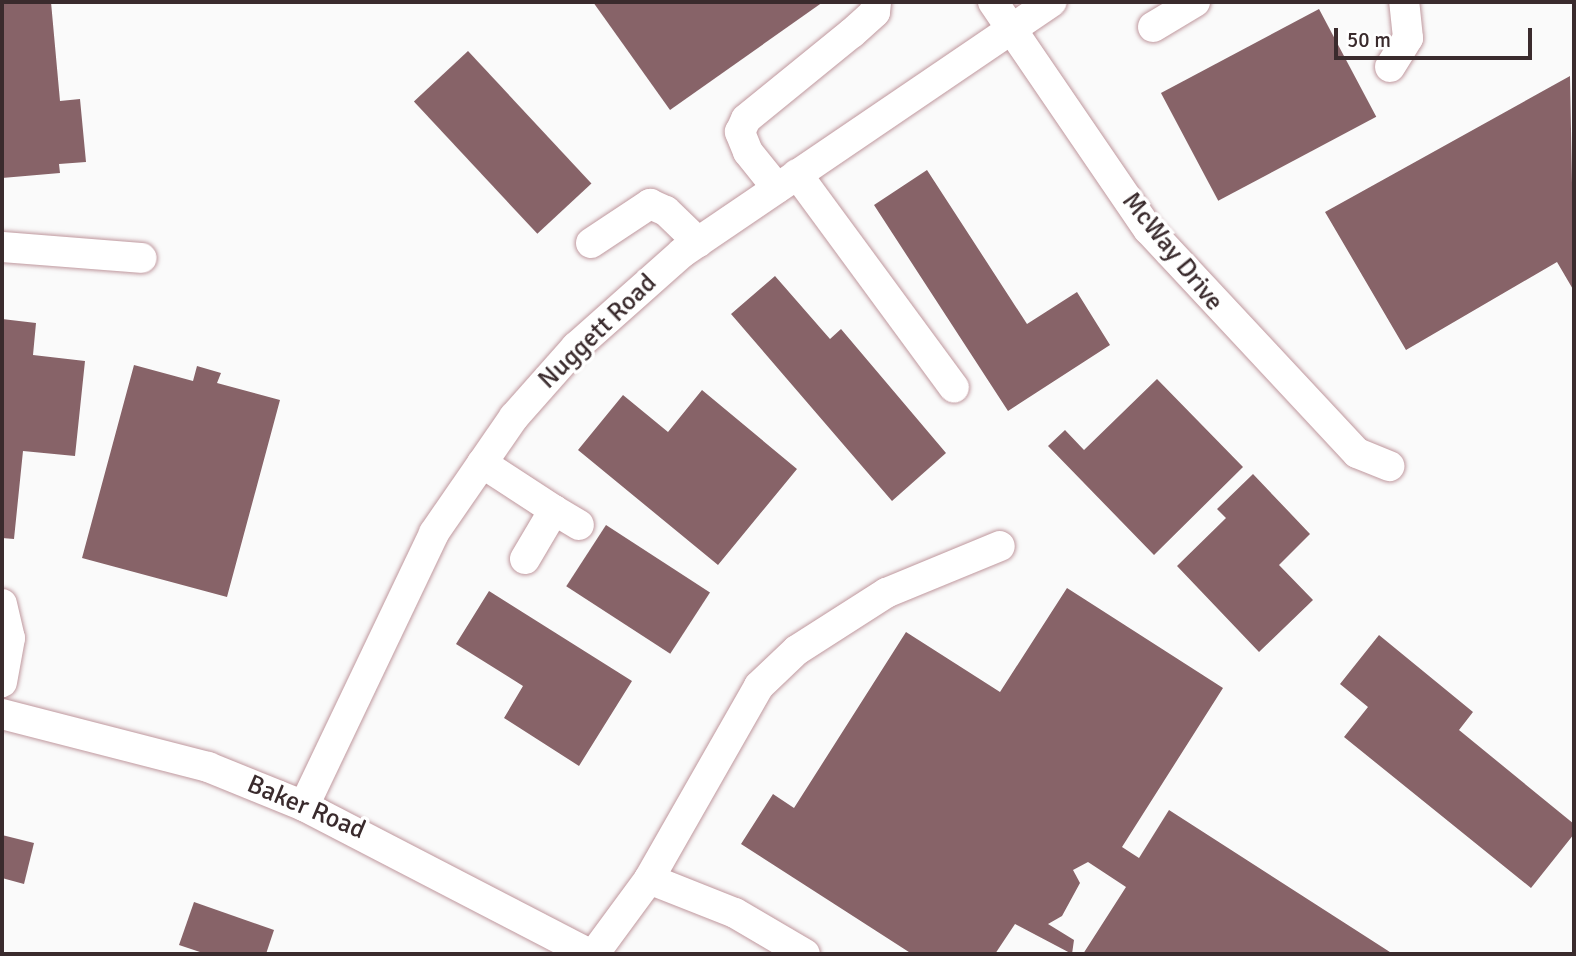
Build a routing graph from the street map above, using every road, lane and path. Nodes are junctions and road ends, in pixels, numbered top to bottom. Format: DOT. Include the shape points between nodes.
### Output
graph roads {
  1 [pos="876,2"];
  2 [pos="993,2"];
  3 [pos="1052,2"];
  4 [pos="1195,2"];
  5 [pos="1404,2"];
  6 [pos="1153,27"];
  7 [pos="1011,28"];
  8 [pos="1390,67"];
  9 [pos="787,181"];
  10 [pos="698,242"];
  11 [pos="591,243"];
  12 [pos="2,247"];
  13 [pos="142,258"];
  14 [pos="954,388"];
  15 [pos="482,463"];
  16 [pos="1389,467"];
  17 [pos="1000,546"];
  18 [pos="525,559"];
  19 [pos="2,604"];
  20 [pos="2,682"];
  21 [pos="2,714"];
  22 [pos="304,806"];
  23 [pos="649,879"];
  24 [pos="592,954"];
  25 [pos="805,954"];
  1 -- 9 [label="street" via="874,12 852,33 746,119 740,132 748,152"];
  2 -- 7 [label="street, McWay Drive"];
  3 -- 7 [label="street, Nuggett Road"];
  4 -- 6 [label="street"];
  5 -- 8 [label="street" via="1408,38"];
  7 -- 9 [label="street, Nuggett Road"];
  7 -- 16 [label="street, McWay Drive" via="1157,240 1357,453"];
  9 -- 10 [label="street, Nuggett Road"];
  9 -- 14 [label="street"];
  10 -- 11 [label="street" via="650,204"];
  10 -- 15 [label="street, Nuggett Road" via="576,347"];
  12 -- 13 [label="street"];
  15 -- 18 [label="street" via="567,517"];
  15 -- 22 [label="street, Nuggett Road" via="434,533"];
  17 -- 23 [label="street" via="887,593 797,650 759,686"];
  19 -- 20 [label="street" via="10,638"];
  21 -- 22 [label="street, Baker Road" via="208,767"];
  22 -- 24 [label="street, Baker Road"];
  23 -- 24 [label="street"];
  23 -- 25 [label="street" via="735,913"];
}
